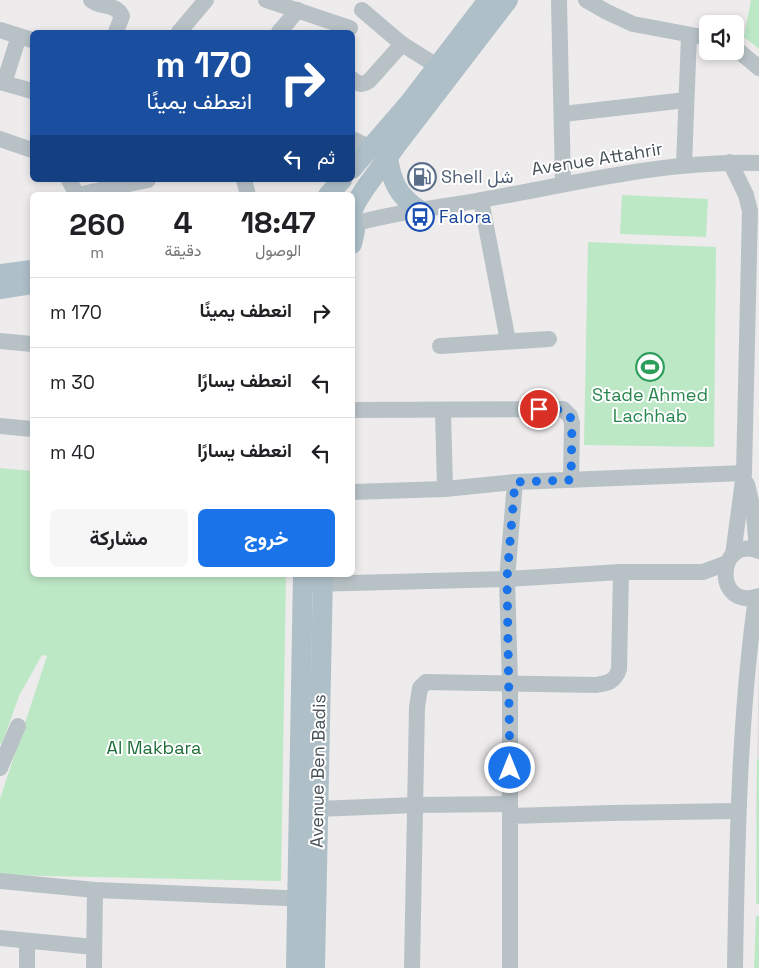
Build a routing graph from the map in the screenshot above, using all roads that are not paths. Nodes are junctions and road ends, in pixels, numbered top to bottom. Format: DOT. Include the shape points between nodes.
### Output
graph roads {
  1 [pos="90,0"];
  2 [pos="206,0"];
  3 [pos="266,0"];
  4 [pos="488,0"];
  5 [pos="508,0"];
  6 [pos="559,0"];
  7 [pos="588,0"];
  8 [pos="366,5"];
  9 [pos="298,10"];
  10 [pos="0,30"];
  11 [pos="117,30"];
  12 [pos="181,30"];
  13 [pos="281,30"];
  14 [pos="348,30"];
  15 [pos="689,35"];
  16 [pos="699,37"];
  17 [pos="26,38"];
  18 [pos="402,44"];
  19 [pos="744,56"];
  20 [pos="437,66"];
  21 [pos="759,68"];
  22 [pos="355,81"];
  23 [pos="2,82"];
  24 [pos="30,90"];
  25 [pos="686,100"];
  26 [pos="562,114"];
  27 [pos="0,139"];
  28 [pos="355,140"];
  29 [pos="30,149"];
  30 [pos="380,152"];
  31 [pos="730,162"];
  32 [pos="759,163"];
  33 [pos="684,165"];
  34 [pos="355,167"];
  35 [pos="139,182"];
  36 [pos="340,182"];
  37 [pos="563,184"];
  38 [pos="91,192"];
  39 [pos="331,192"];
  40 [pos="481,200"];
  41 [pos="754,206"];
  42 [pos="418,209"];
  43 [pos="355,213"];
  44 [pos="355,225"];
  45 [pos="30,270"];
  46 [pos="0,274"];
  47 [pos="30,284"];
  48 [pos="0,289"];
  49 [pos="549,339"];
  50 [pos="508,341"];
  51 [pos="0,342"];
  52 [pos="30,344"];
  53 [pos="440,346"];
  54 [pos="355,410"];
  55 [pos="443,410"];
  56 [pos="0,426"];
  57 [pos="30,429"];
  58 [pos="744,473"];
  59 [pos="571,480"];
  60 [pos="515,482"];
  61 [pos="445,489"];
  62 [pos="355,492"];
  63 [pos="758,551"];
  64 [pos="730,559"];
  65 [pos="621,572"];
  66 [pos="703,572"];
  67 [pos="507,578"];
  68 [pos="323,579"];
  69 [pos="302,580"];
  70 [pos="726,580"];
  71 [pos="736,594"];
  72 [pos="757,597"];
  73 [pos="751,633"];
  74 [pos="510,684"];
  75 [pos="18,726"];
  76 [pos="0,768"];
  77 [pos="416,805"];
  78 [pos="317,809"];
  79 [pos="510,810"];
  80 [pos="737,811"];
  81 [pos="0,881"];
  82 [pos="95,890"];
  83 [pos="306,898"];
  84 [pos="0,938"];
  85 [pos="27,941"];
  86 [pos="94,947"];
  87 [pos="27,968"];
  88 [pos="94,968"];
  89 [pos="296,968"];
  90 [pos="315,968"];
  91 [pos="412,968"];
  92 [pos="510,968"];
  93 [pos="735,968"];
  1 -- 11 [label="street" via="120,12 122,16"];
  2 -- 12 [label="street"];
  3 -- 9 [label="street"];
  4 -- 20 [label="main road"];
  5 -- 30 [label="main road"];
  6 -- 26 [label="street"];
  7 -- 15 [label="street" via="633,24"];
  8 -- 14 [label="street"];
  8 -- 18 [label="street"];
  9 -- 13 [label="street"];
  9 -- 14 [label="street"];
  10 -- 17 [label="street"];
  15 -- 16 [label="street"];
  15 -- 25 [label="street"];
  17 -- 23 [label="street"];
  18 -- 20 [label="street"];
  18 -- 22 [label="street" via="364,85"];
  19 -- 21 [label="street"];
  20 -- 30 [label="main road"];
  23 -- 24 [label="street"];
  25 -- 26 [label="street"];
  25 -- 33 [label="street"];
  26 -- 37 [label="street"];
  27 -- 29 [label="street"];
  28 -- 30 [label="street"];
  30 -- 34 [label="main road"];
  30 -- 42 [label="main road" via="394,185"];
  30 -- 43 [label="main road" via="357,201"];
  31 -- 32 [label="street, Avenue Attahrir"];
  31 -- 33 [label="street, Avenue Attahrir"];
  31 -- 41 [label="street"];
  33 -- 37 [label="street, Avenue Attahrir"];
  35 -- 38 [label="street"];
  36 -- 39 [label="main road"];
  37 -- 40 [label="street, Avenue Attahrir"];
  40 -- 42 [label="street, Avenue Attahrir"];
  40 -- 50 [label="street"];
  41 -- 58 [label="street"];
  42 -- 44 [label="street, Avenue Attahrir"];
  45 -- 46 [label="main road"];
  47 -- 48 [label="main road"];
  49 -- 50 [label="street"];
  50 -- 53 [label="street"];
  51 -- 52 [label="street"];
  54 -- 55 [label="street"];
  55 -- 59 [label="street" via="563,410 572,423"];
  55 -- 61 [label="street"];
  56 -- 57 [label="street"];
  58 -- 59 [label="street"];
  58 -- 63 [label="street" via="754,514"];
  58 -- 64 [label="street"];
  59 -- 60 [label="street"];
  60 -- 61 [label="street"];
  60 -- 67 [label="street"];
  61 -- 62 [label="street"];
  63 -- 64 [label="street" via="746,549"];
  64 -- 66 [label="street"];
  64 -- 70 [label="street" via="725,571"];
  65 -- 66 [label="street"];
  65 -- 67 [label="street"];
  65 -- 74 [label="street" via="617,676 609,683 596,685"];
  66 -- 70 [label="street"];
  67 -- 68 [label="street"];
  67 -- 74 [label="street"];
  68 -- 69 [label="street"];
  68 -- 78 [label="main road, Avenue Ben Badis"];
  69 -- 83 [label="main road, Avenue Ben Badis"];
  70 -- 71 [label="street"];
  71 -- 72 [label="street" via="746,598"];
  71 -- 73 [label="street"];
  72 -- 73 [label="street"];
  73 -- 80 [label="street"];
  74 -- 77 [label="street" via="422,684 417,707"];
  74 -- 79 [label="street"];
  75 -- 76 [label="street"];
  77 -- 78 [label="street"];
  77 -- 79 [label="street"];
  77 -- 91 [label="street"];
  78 -- 83 [label="main road, Avenue Ben Badis"];
  79 -- 80 [label="street" via="612,813"];
  79 -- 92 [label="street"];
  80 -- 93 [label="street"];
  81 -- 82 [label="street"];
  82 -- 83 [label="street"];
  82 -- 86 [label="street"];
  83 -- 89 [label="main road, Avenue Ben Badis"];
  83 -- 90 [label="main road, Avenue Ben Badis"];
  84 -- 85 [label="street"];
  85 -- 86 [label="street"];
  85 -- 87 [label="street"];
  86 -- 88 [label="street"];
}
